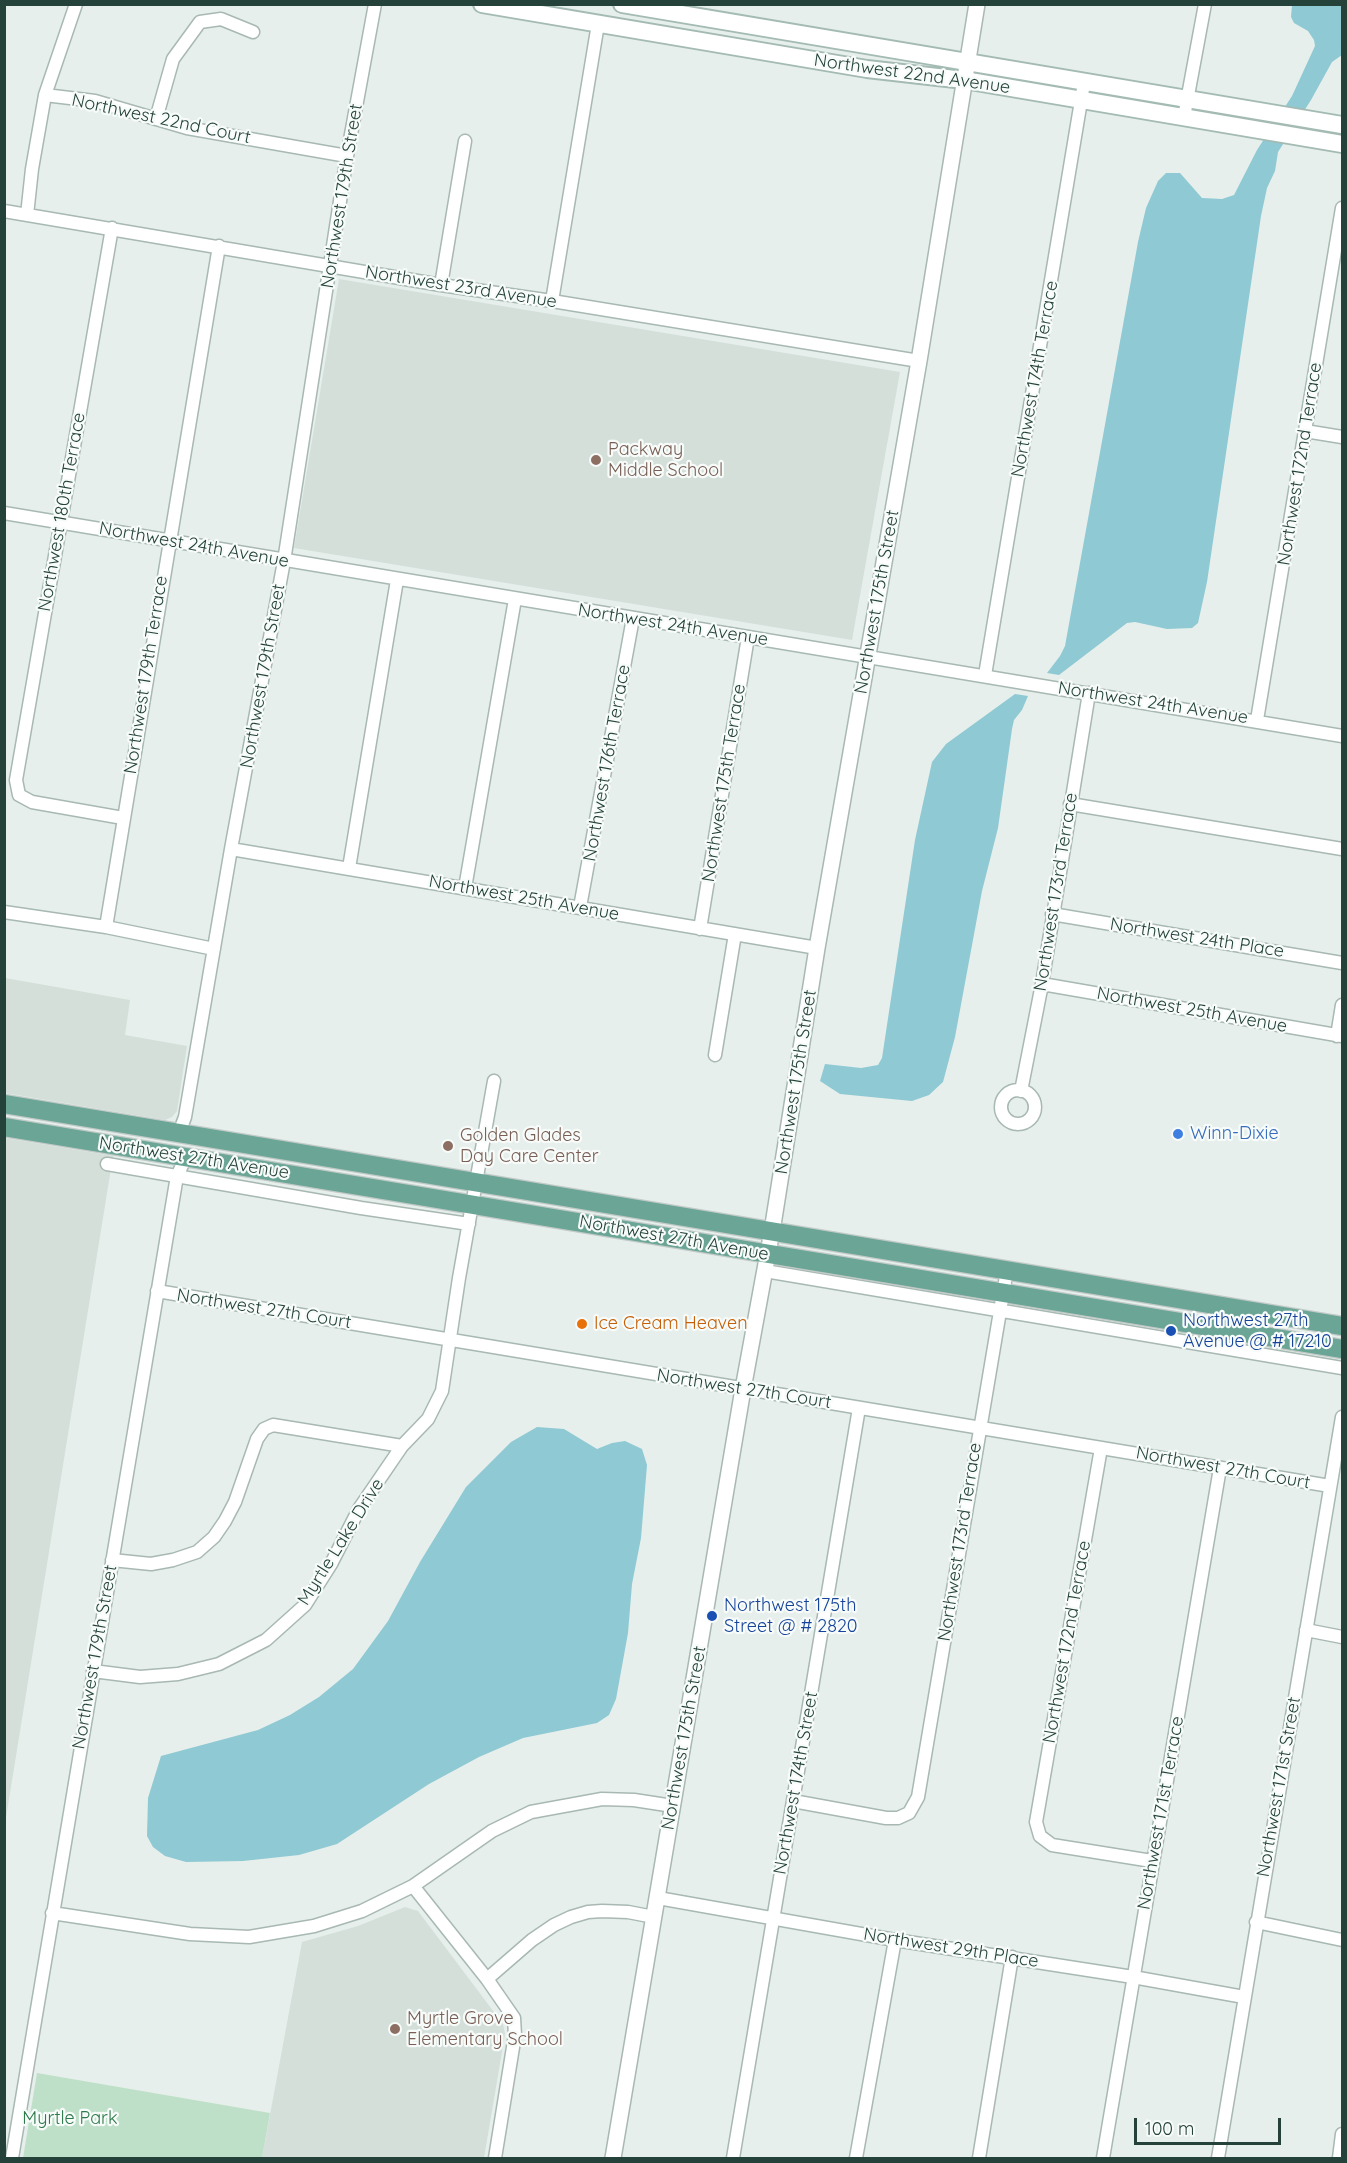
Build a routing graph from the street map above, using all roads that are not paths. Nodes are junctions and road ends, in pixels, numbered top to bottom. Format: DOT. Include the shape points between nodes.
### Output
graph roads {
  1 [pos="76,4"];
  2 [pos="375,4"];
  3 [pos="622,4"];
  4 [pos="977,4"];
  5 [pos="1205,4"];
  6 [pos="490,5"];
  7 [pos="598,24"];
  8 [pos="253,32"];
  9 [pos="967,61"];
  10 [pos="964,80"];
  11 [pos="1084,83"];
  12 [pos="45,95"];
  13 [pos="1188,98"];
  14 [pos="1082,100"];
  15 [pos="1184,117"];
  16 [pos="156,119"];
  17 [pos="1342,125"];
  18 [pos="465,141"];
  19 [pos="1342,144"];
  20 [pos="347,156"];
  21 [pos="1342,208"];
  22 [pos="4,211"];
  23 [pos="27,214"];
  24 [pos="112,228"];
  25 [pos="219,246"];
  26 [pos="330,266"];
  27 [pos="441,285"];
  28 [pos="552,301"];
  29 [pos="919,361"];
  30 [pos="1305,431"];
  31 [pos="1342,437"];
  32 [pos="4,513"];
  33 [pos="60,522"];
  34 [pos="169,541"];
  35 [pos="284,561"];
  36 [pos="397,580"];
  37 [pos="515,599"];
  38 [pos="633,618"];
  39 [pos="748,637"];
  40 [pos="868,657"];
  41 [pos="985,675"];
  42 [pos="1089,693"];
  43 [pos="1257,720"];
  44 [pos="1342,736"];
  45 [pos="1070,804"];
  46 [pos="123,818"];
  47 [pos="231,849"];
  48 [pos="1342,849"];
  49 [pos="350,868"];
  50 [pos="465,888"];
  51 [pos="580,907"];
  52 [pos="4,912"];
  53 [pos="1052,914"];
  54 [pos="106,927"];
  55 [pos="700,929"];
  56 [pos="735,934"];
  57 [pos="817,948"];
  58 [pos="214,949"];
  59 [pos="1342,963"];
  60 [pos="1042,984"];
  61 [pos="1342,1005"];
  62 [pos="1340,1036"];
  63 [pos="715,1055"];
  64 [pos="494,1081"];
  65 [pos="1021,1091"];
  66 [pos="4,1104"];
  67 [pos="4,1127"];
  68 [pos="179,1133"];
  69 [pos="221,1140"];
  70 [pos="141,1149"];
  71 [pos="186,1157"];
  72 [pos="107,1164"];
  73 [pos="177,1176"];
  74 [pos="477,1182"];
  75 [pos="473,1204"];
  76 [pos="469,1224"];
  77 [pos="772,1231"];
  78 [pos="766,1263"];
  79 [pos="1007,1270"];
  80 [pos="157,1291"];
  81 [pos="1001,1302"];
  82 [pos="1208,1304"];
  83 [pos="1204,1326"];
  84 [pos="1342,1326"];
  85 [pos="451,1341"];
  86 [pos="1342,1349"];
  87 [pos="1342,1368"];
  88 [pos="743,1389"];
  89 [pos="859,1408"];
  90 [pos="1342,1417"];
  91 [pos="979,1428"];
  92 [pos="402,1446"];
  93 [pos="1101,1448"];
  94 [pos="1220,1468"];
  95 [pos="1330,1486"];
  96 [pos="112,1560"];
  97 [pos="1306,1630"];
  98 [pos="1342,1637"];
  99 [pos="93,1671"];
  100 [pos="793,1801"];
  101 [pos="673,1806"];
  102 [pos="1152,1861"];
  103 [pos="413,1886"];
  104 [pos="658,1898"];
  105 [pos="52,1913"];
  106 [pos="654,1917"];
  107 [pos="773,1918"];
  108 [pos="1256,1922"];
  109 [pos="895,1940"];
  110 [pos="1342,1940"];
  111 [pos="1012,1957"];
  112 [pos="1133,1977"];
  113 [pos="487,1979"];
  114 [pos="1244,1997"];
  115 [pos="1342,2134"];
  116 [pos="12,2158"];
  117 [pos="495,2158"];
  118 [pos="613,2158"];
  119 [pos="732,2158"];
  120 [pos="856,2158"];
  121 [pos="979,2158"];
  122 [pos="1103,2158"];
  123 [pos="1218,2158"];
  124 [pos="1339,2158"];
  1 -- 12 [label="street"];
  2 -- 20 [label="street, Northwest 179th Street"];
  3 -- 9 [label="main road, Northwest 22nd Avenue"];
  4 -- 9 [label="street, Northwest 175th Street"];
  5 -- 13 [label="street"];
  6 -- 7 [label="main road, Northwest 22nd Avenue"];
  7 -- 10 [label="main road, Northwest 22nd Avenue" via="867,69"];
  7 -- 28 [label="street"];
  8 -- 16 [label="street" via="221,19 200,22 173,59"];
  9 -- 10 [label="street, Northwest 175th Street"];
  9 -- 11 [label="main road, Northwest 22nd Avenue"];
  10 -- 14 [label="main road, Northwest 22nd Avenue"];
  10 -- 29 [label="street, Northwest 175th Street"];
  11 -- 13 [label="main road, Northwest 22nd Avenue"];
  11 -- 14 [label="street, Northwest 174th Terrace"];
  12 -- 16 [label="street, Northwest 22nd Court" via="95,101"];
  12 -- 23 [label="street"];
  13 -- 15 [label="street"];
  13 -- 17 [label="main road, Northwest 22nd Avenue"];
  14 -- 15 [label="main road, Northwest 22nd Avenue"];
  14 -- 41 [label="street, Northwest 174th Terrace"];
  15 -- 19 [label="main road, Northwest 22nd Avenue"];
  16 -- 20 [label="street, Northwest 22nd Court"];
  18 -- 27 [label="street"];
  20 -- 26 [label="street, Northwest 179th Street"];
  21 -- 30 [label="street, Northwest 172nd Terrace"];
  22 -- 23 [label="street, Northwest 23rd Avenue"];
  23 -- 24 [label="street, Northwest 23rd Avenue"];
  24 -- 25 [label="street, Northwest 23rd Avenue"];
  24 -- 33 [label="street, Northwest 180th Terrace"];
  25 -- 26 [label="street, Northwest 23rd Avenue"];
  25 -- 34 [label="street, Northwest 179th Terrace"];
  26 -- 27 [label="street, Northwest 23rd Avenue"];
  26 -- 35 [label="street, Northwest 179th Street"];
  27 -- 28 [label="street, Northwest 23rd Avenue"];
  28 -- 29 [label="street, Northwest 23rd Avenue"];
  29 -- 40 [label="street, Northwest 175th Street"];
  30 -- 31 [label="street"];
  30 -- 43 [label="street, Northwest 172nd Terrace"];
  32 -- 33 [label="street, Northwest 24th Avenue"];
  33 -- 34 [label="street, Northwest 24th Avenue"];
  33 -- 46 [label="street, Northwest 180th Terrace" via="16,780 19,795 32,802"];
  34 -- 35 [label="street, Northwest 24th Avenue"];
  34 -- 46 [label="street, Northwest 179th Terrace"];
  35 -- 36 [label="street, Northwest 24th Avenue"];
  35 -- 47 [label="street, Northwest 179th Street"];
  36 -- 37 [label="street, Northwest 24th Avenue"];
  36 -- 49 [label="street"];
  37 -- 38 [label="street, Northwest 24th Avenue"];
  37 -- 50 [label="street"];
  38 -- 39 [label="street, Northwest 24th Avenue"];
  38 -- 51 [label="street, Northwest 176th Terrace"];
  39 -- 40 [label="street, Northwest 24th Avenue"];
  39 -- 55 [label="street, Northwest 175th Terrace"];
  40 -- 41 [label="street, Northwest 24th Avenue"];
  40 -- 57 [label="street, Northwest 175th Street"];
  41 -- 42 [label="street, Northwest 24th Avenue"];
  42 -- 43 [label="street, Northwest 24th Avenue"];
  42 -- 45 [label="street, Northwest 173rd Terrace"];
  43 -- 44 [label="street, Northwest 24th Avenue"];
  45 -- 48 [label="street"];
  45 -- 53 [label="street, Northwest 173rd Terrace"];
  46 -- 54 [label="street, Northwest 179th Terrace"];
  47 -- 49 [label="street, Northwest 25th Avenue"];
  47 -- 58 [label="street, Northwest 179th Street"];
  49 -- 50 [label="street, Northwest 25th Avenue"];
  50 -- 51 [label="street, Northwest 25th Avenue"];
  51 -- 55 [label="street, Northwest 25th Avenue"];
  52 -- 54 [label="street"];
  53 -- 59 [label="street, Northwest 24th Place"];
  53 -- 60 [label="street, Northwest 173rd Terrace"];
  54 -- 58 [label="street"];
  55 -- 56 [label="street, Northwest 25th Avenue"];
  56 -- 57 [label="street, Northwest 25th Avenue"];
  56 -- 63 [label="street"];
  57 -- 77 [label="street, Northwest 175th Street"];
  58 -- 68 [label="street, Northwest 179th Street"];
  60 -- 62 [label="street, Northwest 25th Avenue"];
  60 -- 65 [label="street, Northwest 173rd Terrace"];
  61 -- 62 [label="street"];
  64 -- 74 [label="street, Myrtle Lake Drive"];
  66 -- 68 [label="main road, Northwest 27th Avenue"];
  67 -- 70 [label="main road, Northwest 27th Avenue"];
  68 -- 69 [label="main road, Northwest 27th Avenue"];
  68 -- 70 [label="main road" via="171,1143"];
  69 -- 71 [label="main road" via="193,1147"];
  69 -- 74 [label="main road, Northwest 27th Avenue"];
  70 -- 71 [label="main road, Northwest 27th Avenue"];
  71 -- 73 [label="street, Northwest 179th Street"];
  71 -- 75 [label="main road, Northwest 27th Avenue"];
  72 -- 73 [label="street"];
  73 -- 76 [label="street"];
  73 -- 80 [label="street, Northwest 179th Street"];
  74 -- 75 [label="street, Myrtle Lake Drive"];
  74 -- 77 [label="main road, Northwest 27th Avenue"];
  75 -- 76 [label="street, Myrtle Lake Drive"];
  75 -- 78 [label="main road, Northwest 27th Avenue"];
  76 -- 85 [label="street, Myrtle Lake Drive"];
  77 -- 78 [label="street, Northwest 175th Street"];
  77 -- 79 [label="main road, Northwest 27th Avenue"];
  78 -- 81 [label="main road, Northwest 27th Avenue"];
  78 -- 88 [label="street, Northwest 175th Street"];
  79 -- 81 [label="street, Northwest 173rd Terrace"];
  79 -- 82 [label="main road, Northwest 27th Avenue"];
  80 -- 85 [label="street, Northwest 27th Court"];
  80 -- 96 [label="street, Northwest 179th Street"];
  81 -- 83 [label="main road, Northwest 27th Avenue"];
  81 -- 87 [label="street"];
  81 -- 91 [label="street, Northwest 173rd Terrace"];
  82 -- 83 [label="main road"];
  82 -- 84 [label="main road, Northwest 27th Avenue"];
  83 -- 86 [label="main road, Northwest 27th Avenue"];
  85 -- 88 [label="street, Northwest 27th Court"];
  85 -- 92 [label="street, Myrtle Lake Drive" via="436,1405"];
  88 -- 89 [label="street, Northwest 27th Court"];
  88 -- 101 [label="street, Northwest 175th Street"];
  89 -- 91 [label="street, Northwest 27th Court"];
  89 -- 100 [label="street, Northwest 174th Street"];
  90 -- 95 [label="street, Northwest 171st Street"];
  91 -- 93 [label="street, Northwest 27th Court"];
  91 -- 100 [label="street, Northwest 173rd Terrace" via="918,1797 909,1813 898,1818"];
  92 -- 96 [label="street" via="273,1425 257,1439 225,1521 197,1552 151,1564"];
  92 -- 99 [label="street, Myrtle Lake Drive" via="359,1509 305,1605 266,1640 219,1664 178,1674 140,1677"];
  93 -- 94 [label="street, Northwest 27th Court"];
  93 -- 102 [label="street, Northwest 172nd Terrace" via="1036,1822 1040,1836 1052,1845"];
  94 -- 95 [label="street, Northwest 27th Court"];
  94 -- 102 [label="street, Northwest 171st Terrace"];
  95 -- 97 [label="street, Northwest 171st Street"];
  96 -- 99 [label="street, Northwest 179th Street"];
  97 -- 98 [label="street"];
  97 -- 108 [label="street, Northwest 171st Street"];
  99 -- 105 [label="street, Northwest 179th Street"];
  100 -- 107 [label="street, Northwest 174th Street"];
  101 -- 103 [label="street" via="602,1799 531,1812 492,1831"];
  101 -- 104 [label="street, Northwest 175th Street"];
  102 -- 112 [label="street, Northwest 171st Terrace"];
  103 -- 105 [label="street" via="362,1911 314,1926 249,1937 190,1934"];
  103 -- 113 [label="street"];
  104 -- 106 [label="street, Northwest 175th Street"];
  104 -- 107 [label="street, Northwest 29th Place"];
  105 -- 116 [label="street, Northwest 179th Street"];
  106 -- 113 [label="street" via="602,1911 571,1917 532,1940"];
  106 -- 118 [label="street, Northwest 175th Street"];
  107 -- 109 [label="street, Northwest 29th Place"];
  107 -- 119 [label="street, Northwest 174th Street"];
  108 -- 110 [label="street"];
  108 -- 114 [label="street, Northwest 171st Street"];
  109 -- 111 [label="street, Northwest 29th Place"];
  109 -- 120 [label="street"];
  111 -- 112 [label="street, Northwest 29th Place"];
  111 -- 121 [label="street"];
  112 -- 114 [label="street, Northwest 29th Place"];
  112 -- 122 [label="street, Northwest 171st Terrace"];
  113 -- 117 [label="street" via="514,2018 515,2035"];
  114 -- 123 [label="street, Northwest 171st Street"];
  115 -- 124 [label="street"];
}
